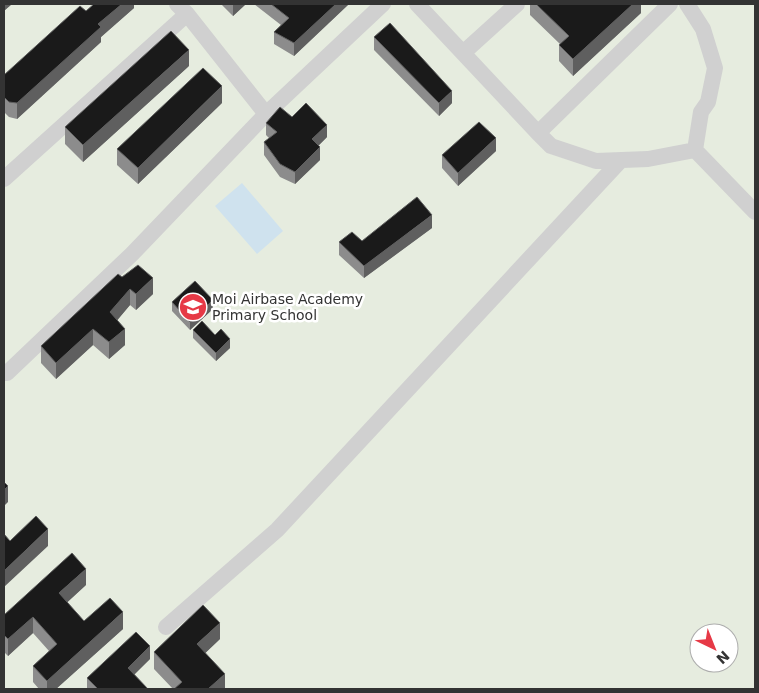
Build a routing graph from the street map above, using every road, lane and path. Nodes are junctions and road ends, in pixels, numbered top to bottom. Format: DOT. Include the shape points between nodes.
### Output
graph roads {
  1 [pos="383,4"];
  2 [pos="416,4"];
  3 [pos="516,4"];
  4 [pos="670,4"];
  5 [pos="687,4"];
  6 [pos="182,9"];
  7 [pos="463,53"];
  8 [pos="266,114"];
  9 [pos="538,133"];
  10 [pos="695,150"];
  11 [pos="621,160"];
  12 [pos="4,179"];
  13 [pos="755,212"];
  14 [pos="4,373"];
  15 [pos="166,627"];
  1 -- 8 [label="street"];
  2 -- 7 [label="street"];
  3 -- 7 [label="street"];
  4 -- 9 [label="street"];
  5 -- 10 [label="street" via="703,30 715,68"];
  6 -- 8 [label="street"];
  6 -- 12 [label="street"];
  7 -- 9 [label="street"];
  8 -- 14 [label="street" via="132,254"];
  9 -- 11 [label="street" via="551,146 596,161"];
  10 -- 11 [label="street" via="648,159"];
  10 -- 13 [label="street"];
  11 -- 15 [label="street" via="277,530"];
}
